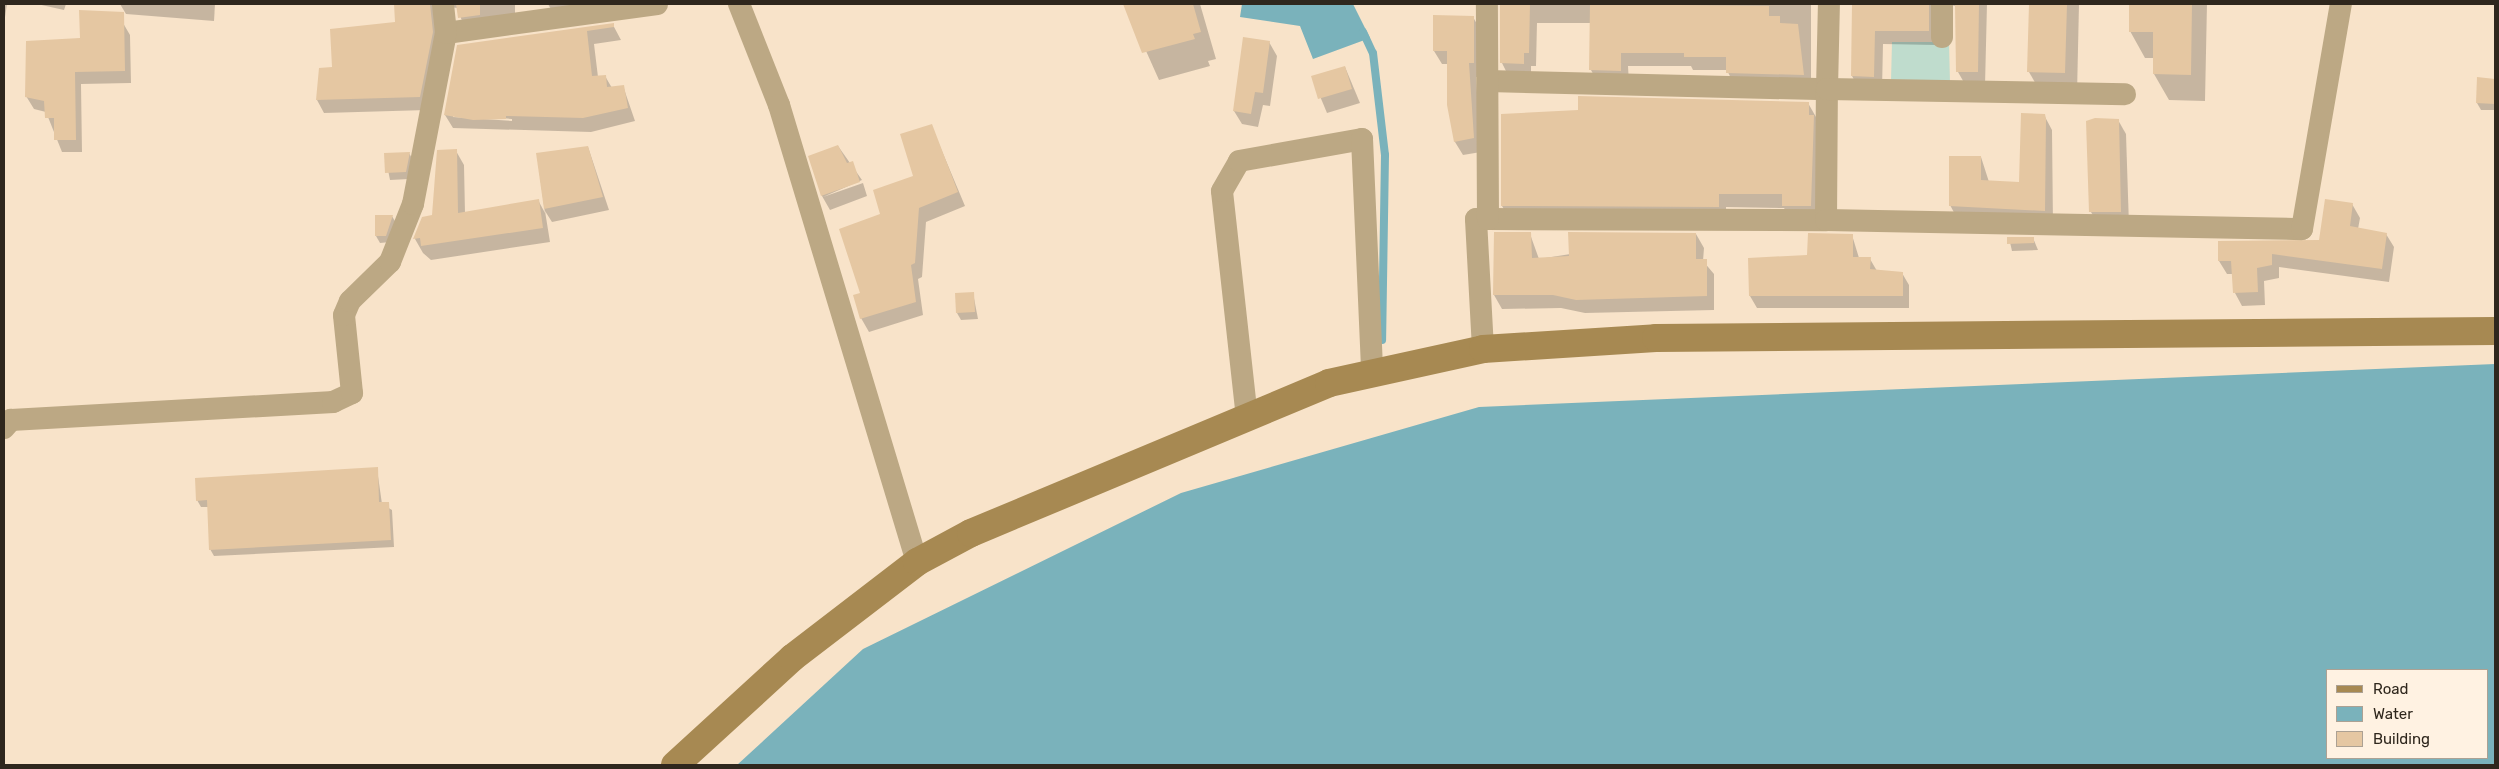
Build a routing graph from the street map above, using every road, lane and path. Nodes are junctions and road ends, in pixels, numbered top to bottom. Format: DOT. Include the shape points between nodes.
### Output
graph roads {
  1 [pos="443,4"];
  2 [pos="657,4"];
  3 [pos="739,4"];
  4 [pos="1487,4"];
  5 [pos="1829,4"];
  6 [pos="1942,4"];
  7 [pos="2341,4"];
  8 [pos="446,33"];
  9 [pos="1942,37"];
  10 [pos="1488,81"];
  11 [pos="1827,89"];
  12 [pos="2125,94"];
  13 [pos="1488,219"];
  14 [pos="1826,220"];
  15 [pos="2495,331"];
  16 [pos="1483,349"];
  17 [pos="1372,372"];
  18 [pos="1246,418"];
  19 [pos="4,428"];
  20 [pos="917,562"];
  21 [pos="675,765"];
  1 -- 8 [label="street"];
  2 -- 8 [label="street"];
  3 -- 20 [label="street" via="779,105"];
  4 -- 10 [label="street"];
  5 -- 11 [label="street"];
  6 -- 9 [label="street"];
  7 -- 14 [label="street" via="2302,229"];
  8 -- 19 [label="street" via="413,204 390,262 350,301 344,315 352,393 334,402 11,420"];
  10 -- 11 [label="street"];
  10 -- 13 [label="street"];
  11 -- 12 [label="street"];
  11 -- 14 [label="street"];
  13 -- 14 [label="street"];
  13 -- 16 [label="street" via="1476,219"];
  15 -- 16 [label="street" via="1656,338"];
  16 -- 17 [label="street"];
  17 -- 18 [label="street" via="1329,383"];
  17 -- 18 [label="street" via="1362,139 1240,161 1222,191"];
  18 -- 20 [label="street" via="971,533"];
  20 -- 21 [label="street" via="807,646"];
}
